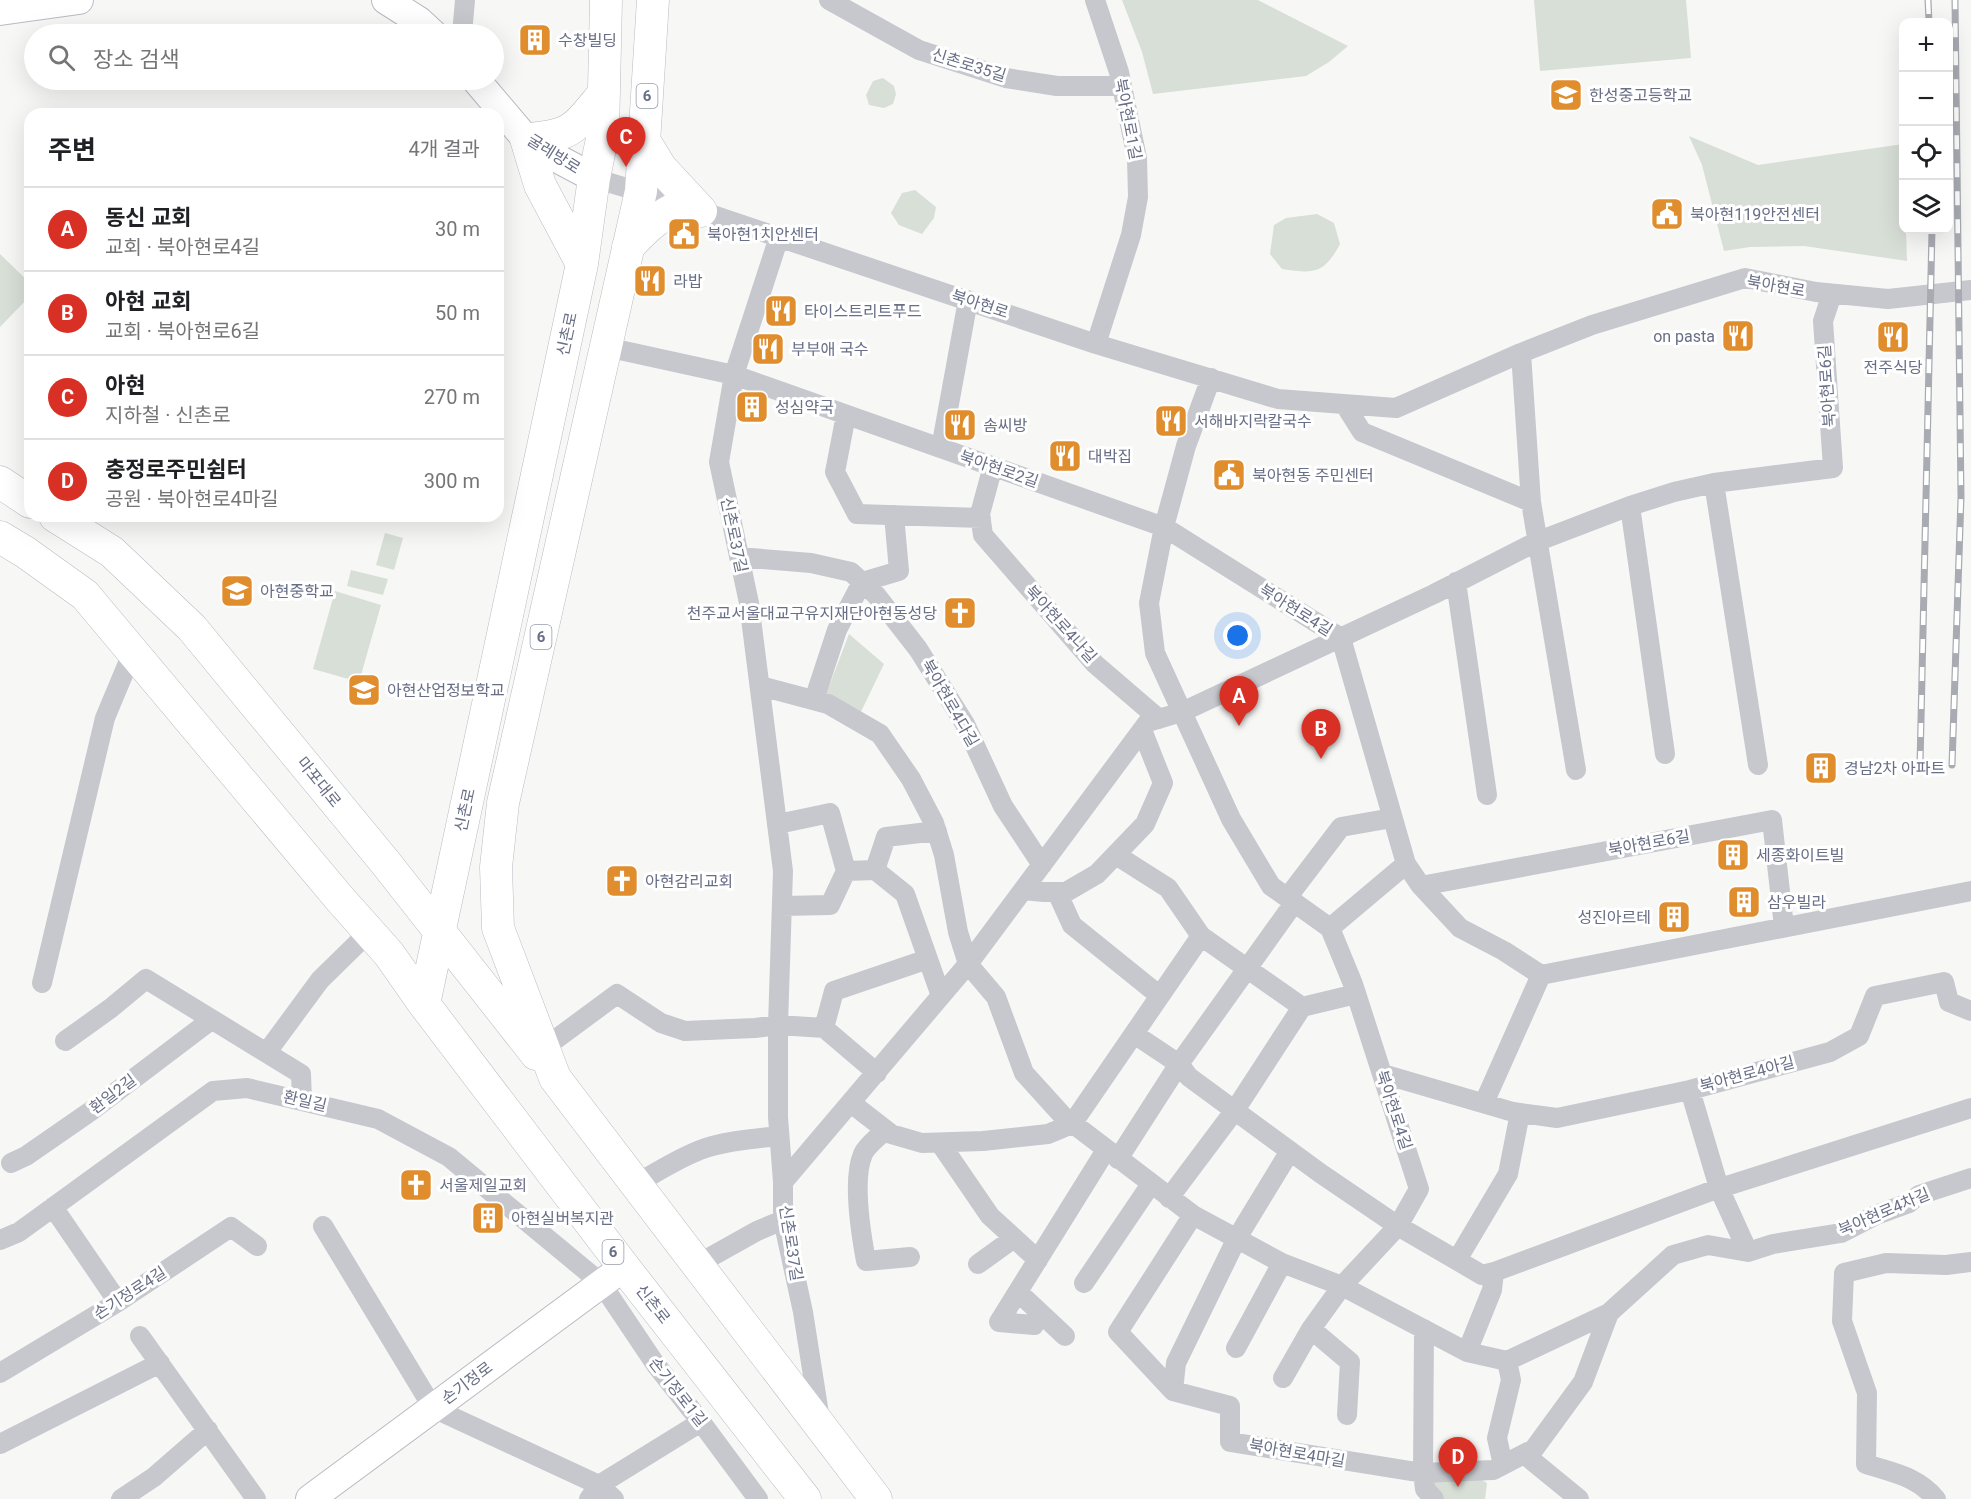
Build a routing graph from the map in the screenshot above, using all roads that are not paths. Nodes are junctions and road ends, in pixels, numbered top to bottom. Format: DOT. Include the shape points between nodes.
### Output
graph roads {
  1 [pos="80,0"];
  2 [pos="386,0"];
  3 [pos="465,0"];
  4 [pos="606,0"];
  5 [pos="653,0"];
  6 [pos="829,0"];
  7 [pos="1095,0"];
  8 [pos="33,3"];
  9 [pos="0,11"];
  10 [pos="421,24"];
  11 [pos="463,24"];
  12 [pos="1122,86"];
  13 [pos="484,90"];
  14 [pos="603,93"];
  15 [pos="500,108"];
  16 [pos="504,113"];
  17 [pos="526,139"];
  18 [pos="644,140"];
  19 [pos="618,185"];
  20 [pos="692,208"];
  21 [pos="779,237"];
  22 [pos="628,247"];
  23 [pos="582,264"];
  24 [pos="1971,290"];
  25 [pos="1832,294"];
  26 [pos="968,300"];
  27 [pos="1096,344"];
  28 [pos="606,347"];
  29 [pos="1521,353"];
  30 [pos="734,375"];
  31 [pos="1211,378"];
  32 [pos="1345,405"];
  33 [pos="846,415"];
  34 [pos="941,448"];
  35 [pos="993,466"];
  36 [pos="0,482"];
  37 [pos="1714,483"];
  38 [pos="24,498"];
  39 [pos="1531,502"];
  40 [pos="1630,506"];
  41 [pos="894,515"];
  42 [pos="981,518"];
  43 [pos="64,522"];
  44 [pos="1164,527"];
  45 [pos="0,537"];
  46 [pos="1536,542"];
  47 [pos="739,557"];
  48 [pos="862,582"];
  49 [pos="1456,582"];
  50 [pos="1341,638"];
  51 [pos="133,651"];
  52 [pos="760,686"];
  53 [pos="814,700"];
  54 [pos="1182,712"];
  55 [pos="1159,719"];
  56 [pos="1142,730"];
  57 [pos="1665,754"];
  58 [pos="1758,765"];
  59 [pos="1576,770"];
  60 [pos="1487,795"];
  61 [pos="1392,818"];
  62 [pos="778,824"];
  63 [pos="937,831"];
  64 [pos="1116,855"];
  65 [pos="1406,864"];
  66 [pos="1042,865"];
  67 [pos="875,870"];
  68 [pos="846,871"];
  69 [pos="1421,886"];
  70 [pos="1023,890"];
  71 [pos="1971,891"];
  72 [pos="1057,892"];
  73 [pos="1291,900"];
  74 [pos="782,906"];
  75 [pos="1784,927"];
  76 [pos="1330,928"];
  77 [pos="369,932"];
  78 [pos="438,932"];
  79 [pos="1201,936"];
  80 [pos="928,959"];
  81 [pos="968,964"];
  82 [pos="1246,968"];
  83 [pos="1541,975"];
  84 [pos="42,982"];
  85 [pos="1356,994"];
  86 [pos="941,996"];
  87 [pos="1160,996"];
  88 [pos="424,1004"];
  89 [pos="1302,1007"];
  90 [pos="1971,1011"];
  91 [pos="211,1020"];
  92 [pos="778,1025"];
  93 [pos="824,1028"];
  94 [pos="1134,1034"];
  95 [pos="65,1041"];
  96 [pos="544,1048"];
  97 [pos="267,1052"];
  98 [pos="1179,1064"];
  99 [pos="877,1073"];
  100 [pos="1383,1074"];
  101 [pos="555,1078"];
  102 [pos="1690,1090"];
  103 [pos="302,1100"];
  104 [pos="851,1103"];
  105 [pos="1484,1103"];
  106 [pos="1971,1108"];
  107 [pos="1235,1110"];
  108 [pos="1520,1113"];
  109 [pos="1072,1124"];
  110 [pos="885,1130"];
  111 [pos="779,1136"];
  112 [pos="940,1143"];
  113 [pos="1290,1151"];
  114 [pos="1112,1154"];
  115 [pos="11,1163"];
  116 [pos="1971,1178"];
  117 [pos="783,1182"];
  118 [pos="636,1184"];
  119 [pos="1151,1184"];
  120 [pos="1719,1188"];
  121 [pos="1170,1198"];
  122 [pos="53,1207"];
  123 [pos="1193,1215"];
  124 [pos="783,1220"];
  125 [pos="323,1226"];
  126 [pos="1398,1226"];
  127 [pos="1014,1238"];
  128 [pos="1237,1238"];
  129 [pos="0,1240"];
  130 [pos="257,1246"];
  131 [pos="1748,1251"];
  132 [pos="909,1257"];
  133 [pos="1038,1260"];
  134 [pos="1457,1260"];
  135 [pos="1971,1262"];
  136 [pos="1282,1263"];
  137 [pos="698,1264"];
  138 [pos="978,1264"];
  139 [pos="1494,1272"];
  140 [pos="613,1275"];
  141 [pos="1084,1283"];
  142 [pos="1342,1286"];
  143 [pos="1018,1292"];
  144 [pos="118,1302"];
  145 [pos="1040,1313"];
  146 [pos="1609,1313"];
  147 [pos="1311,1329"];
  148 [pos="1424,1329"];
  149 [pos="140,1336"];
  150 [pos="1065,1336"];
  151 [pos="1236,1348"];
  152 [pos="1467,1352"];
  153 [pos="1508,1361"];
  154 [pos="160,1363"];
  155 [pos="0,1373"];
  156 [pos="1282,1378"];
  157 [pos="1173,1391"];
  158 [pos="433,1408"];
  159 [pos="1347,1415"];
  160 [pos="701,1422"];
  161 [pos="820,1423"];
  162 [pos="208,1430"];
  163 [pos="1,1439"];
  164 [pos="1524,1454"];
  165 [pos="1503,1465"];
  166 [pos="1423,1473"];
  167 [pos="594,1492"];
  168 [pos="121,1499"];
  169 [pos="256,1499"];
  170 [pos="310,1499"];
  171 [pos="614,1499"];
  172 [pos="758,1499"];
  173 [pos="806,1499"];
  174 [pos="876,1499"];
  175 [pos="1434,1499"];
  176 [pos="1579,1499"];
  177 [pos="1936,1499"];
  1 -- 8 [label="street"];
  2 -- 10 [label="street"];
  3 -- 11 [label="street"];
  4 -- 14 [label="main road, 신촌로 / 6"];
  5 -- 18 [label="main road, 신촌로 / 6"];
  6 -- 12 [label="street, 신촌로35길" via="918,50 1006,78 1057,86"];
  7 -- 12 [label="street, 북아현로1길"];
  8 -- 9 [label="street"];
  12 -- 27 [label="street, 북아현로1길" via="1137,158 1138,197 1131,235"];
  13 -- 15 [label="street, 굴레방로"];
  14 -- 17 [label="main road" via="566,133"];
  14 -- 19 [label="main road, 신촌로 / 6" via="603,134"];
  16 -- 17 [label="street, 굴레방로"];
  17 -- 19 [label="street, 굴레방로"];
  17 -- 23 [label="main road" via="540,185"];
  18 -- 19 [label="main road, 신촌로 / 6"];
  18 -- 20 [label="main road"];
  19 -- 20 [label="street, 북아현로"];
  19 -- 22 [label="main road, 신촌로 / 6"];
  19 -- 23 [label="main road, 신촌로 / 6"];
  20 -- 21 [label="street, 북아현로"];
  20 -- 22 [label="main road" via="668,211"];
  21 -- 26 [label="street, 북아현로"];
  21 -- 30 [label="street, 신촌로37길"];
  22 -- 28 [label="main road, 신촌로 / 6"];
  23 -- 78 [label="main road, 신촌로 / 6"];
  24 -- 25 [label="street, 북아현로" via="1888,299"];
  25 -- 29 [label="street, 북아현로" via="1745,278 1592,325"];
  25 -- 37 [label="street, 북아현로6길" via="1823,321 1833,468"];
  26 -- 27 [label="street, 북아현로"];
  26 -- 34 [label="street, 북아현로2길"];
  27 -- 31 [label="street, 북아현로"];
  28 -- 30 [label="street"];
  28 -- 96 [label="main road, 신촌로 / 6" via="503,803 498,842 498,928"];
  29 -- 32 [label="street, 북아현로" via="1396,408"];
  29 -- 39 [label="street"];
  30 -- 33 [label="street"];
  30 -- 47 [label="street, 신촌로37길" via="719,462"];
  31 -- 32 [label="street, 북아현로" via="1278,399"];
  31 -- 44 [label="street" via="1186,446"];
  32 -- 39 [label="street" via="1362,432"];
  33 -- 34 [label="street"];
  33 -- 41 [label="street" via="835,472 857,514"];
  34 -- 35 [label="street, 북아현로2길"];
  35 -- 42 [label="street"];
  35 -- 44 [label="street, 북아현로2길"];
  36 -- 38 [label="main road"];
  37 -- 40 [label="street, 북아현로6길"];
  37 -- 58 [label="street"];
  39 -- 46 [label="street"];
  40 -- 46 [label="street, 북아현로6길"];
  40 -- 57 [label="street"];
  41 -- 42 [label="street"];
  41 -- 48 [label="street" via="899,571"];
  42 -- 55 [label="street, 북아현로4나길" via="983,534 1095,663"];
  43 -- 78 [label="main road, 마포대로" via="112,552 192,628"];
  44 -- 50 [label="street, 북아현로4길"];
  44 -- 54 [label="street" via="1149,603 1155,653"];
  45 -- 51 [label="main road" via="86,595"];
  46 -- 49 [label="street, 북아현로6길"];
  46 -- 59 [label="street"];
  47 -- 48 [label="street, 북아현로4다길" via="811,563 851,572"];
  47 -- 52 [label="street, 신촌로37길"];
  48 -- 53 [label="street" via="837,630"];
  48 -- 66 [label="street, 북아현로4다길" via="924,658 965,724 1003,806"];
  49 -- 50 [label="street, 북아현로6길"];
  49 -- 60 [label="street"];
  50 -- 54 [label="street, 북아현로4길"];
  50 -- 61 [label="street"];
  51 -- 77 [label="main road"];
  51 -- 84 [label="street" via="105,718"];
  52 -- 53 [label="street"];
  52 -- 62 [label="street, 신촌로37길"];
  53 -- 63 [label="street" via="880,734 911,779"];
  54 -- 55 [label="street, 북아현로4길"];
  54 -- 73 [label="street" via="1231,819 1271,886"];
  55 -- 56 [label="street, 북아현로4길" via="1148,722"];
  56 -- 64 [label="street" via="1163,783 1145,824"];
  56 -- 66 [label="street"];
  61 -- 65 [label="street"];
  61 -- 73 [label="street" via="1341,827"];
  62 -- 68 [label="street" via="830,813"];
  62 -- 74 [label="street, 신촌로37길"];
  63 -- 67 [label="street" via="886,837"];
  63 -- 81 [label="street"];
  64 -- 72 [label="street" via="1097,874 1066,892"];
  64 -- 79 [label="street" via="1168,888"];
  65 -- 69 [label="street"];
  65 -- 76 [label="street"];
  66 -- 70 [label="street"];
  67 -- 68 [label="street"];
  67 -- 80 [label="street" via="905,894"];
  68 -- 74 [label="street" via="830,905"];
  69 -- 75 [label="street, 북아현로6길" via="1772,820"];
  69 -- 83 [label="street" via="1460,928"];
  70 -- 72 [label="street"];
  70 -- 81 [label="street"];
  71 -- 75 [label="street"];
  72 -- 87 [label="street" via="1072,925"];
  73 -- 76 [label="street"];
  73 -- 82 [label="street"];
  74 -- 92 [label="street, 신촌로37길"];
  75 -- 83 [label="street"];
  76 -- 85 [label="street, 북아현로4길"];
  77 -- 88 [label="main road"];
  77 -- 97 [label="street" via="320,980"];
  78 -- 88 [label="main road, 신촌로 / 6"];
  78 -- 101 [label="main road, 마포대로"];
  79 -- 82 [label="street"];
  79 -- 87 [label="street"];
  80 -- 86 [label="street"];
  80 -- 93 [label="street" via="834,991"];
  81 -- 86 [label="street"];
  81 -- 109 [label="street" via="996,997 1024,1073"];
  82 -- 89 [label="street"];
  82 -- 98 [label="street"];
  83 -- 105 [label="street"];
  85 -- 89 [label="street"];
  85 -- 100 [label="street, 북아현로4길"];
  86 -- 99 [label="street"];
  87 -- 94 [label="street"];
  88 -- 140 [label="main road, 신촌로 / 6"];
  89 -- 107 [label="street"];
  90 -- 102 [label="street, 북아현로4아길" via="1949,1002 1944,982 1875,996 1859,1036 1830,1052"];
  91 -- 95 [label="street" via="146,979"];
  91 -- 97 [label="street"];
  91 -- 115 [label="street, 환일2길" via="91,1111"];
  92 -- 93 [label="street"];
  92 -- 96 [label="street" via="685,1031 661,1023 617,994"];
  92 -- 111 [label="street, 신촌로37길"];
  93 -- 99 [label="street"];
  94 -- 98 [label="street"];
  94 -- 109 [label="street"];
  96 -- 101 [label="main road, 신촌로 / 6"];
  97 -- 103 [label="street" via="301,1074"];
  98 -- 107 [label="street" via="1189,1077"];
  98 -- 114 [label="street"];
  99 -- 104 [label="street"];
  100 -- 105 [label="street, 북아현로4아길"];
  100 -- 126 [label="street, 북아현로4길" via="1419,1189"];
  101 -- 118 [label="main road, 신촌로 / 6"];
  102 -- 108 [label="street, 북아현로4아길" via="1557,1118"];
  102 -- 120 [label="street"];
  103 -- 122 [label="street, 환일길" via="247,1088 213,1091"];
  103 -- 140 [label="street, 환일길" via="378,1119 448,1157"];
  104 -- 110 [label="street"];
  104 -- 117 [label="street"];
  105 -- 108 [label="street, 북아현로4아길"];
  106 -- 120 [label="street"];
  107 -- 113 [label="street"];
  107 -- 121 [label="street"];
  108 -- 134 [label="street" via="1508,1173"];
  109 -- 112 [label="street" via="1048,1134"];
  109 -- 114 [label="street"];
  110 -- 112 [label="street" via="922,1143"];
  110 -- 132 [label="street" via="864,1152 859,1169 859,1223 866,1261"];
  111 -- 117 [label="street, 신촌로37길"];
  111 -- 118 [label="street" via="701,1150"];
  112 -- 127 [label="street" via="990,1216"];
  113 -- 126 [label="street"];
  113 -- 128 [label="street"];
  114 -- 119 [label="street"];
  114 -- 133 [label="street"];
  116 -- 131 [label="street, 북아현로4차길" via="1919,1195 1841,1233"];
  117 -- 124 [label="street, 신촌로37길"];
  118 -- 137 [label="main road, 신촌로 / 6"];
  119 -- 121 [label="street"];
  119 -- 141 [label="street"];
  120 -- 131 [label="street"];
  120 -- 139 [label="street"];
  121 -- 123 [label="street"];
  122 -- 129 [label="street, 환일길" via="19,1232"];
  122 -- 144 [label="street"];
  123 -- 128 [label="street"];
  123 -- 157 [label="street" via="1118,1332"];
  124 -- 137 [label="street"];
  124 -- 161 [label="street, 신촌로37길" via="803,1312"];
  125 -- 158 [label="street"];
  126 -- 134 [label="street"];
  126 -- 142 [label="street"];
  127 -- 133 [label="street"];
  127 -- 138 [label="street"];
  128 -- 136 [label="street"];
  128 -- 157 [label="street" via="1176,1362"];
  130 -- 144 [label="street, 손기정로4길" via="231,1227"];
  131 -- 146 [label="street, 북아현로4차길" via="1708,1245 1673,1255"];
  133 -- 143 [label="street"];
  134 -- 139 [label="street" via="1482,1275"];
  135 -- 177 [label="street" via="1886,1263 1844,1273 1842,1321 1867,1393 1866,1464 1925,1486"];
  136 -- 142 [label="street"];
  136 -- 151 [label="street"];
  137 -- 161 [label="main road, 신촌로 / 6"];
  139 -- 152 [label="street" via="1492,1290"];
  140 -- 158 [label="street, 손기정로"];
  140 -- 160 [label="street, 손기정로1길" via="656,1365"];
  140 -- 173 [label="main road, 신촌로 / 6"];
  142 -- 147 [label="street"];
  142 -- 148 [label="street"];
  143 -- 145 [label="street"];
  143 -- 145 [label="street" via="999,1322 1034,1325"];
  144 -- 155 [label="street, 손기정로4길"];
  145 -- 150 [label="street"];
  146 -- 153 [label="street, 북아현로4차길"];
  146 -- 164 [label="street, 북아현로4마길" via="1583,1382 1534,1449"];
  147 -- 156 [label="street"];
  147 -- 159 [label="street" via="1350,1362"];
  148 -- 152 [label="street"];
  148 -- 166 [label="street"];
  149 -- 154 [label="street"];
  152 -- 153 [label="street"];
  153 -- 165 [label="street" via="1511,1380 1497,1438"];
  154 -- 162 [label="street"];
  154 -- 163 [label="street"];
  157 -- 166 [label="street, 북아현로4마길" via="1230,1406 1230,1442"];
  158 -- 167 [label="street"];
  158 -- 170 [label="street, 손기정로"];
  160 -- 167 [label="street"];
  160 -- 172 [label="street, 손기정로1길"];
  161 -- 174 [label="main road, 신촌로 / 6"];
  162 -- 168 [label="street" via="154,1477"];
  162 -- 169 [label="street"];
  164 -- 165 [label="street, 북아현로4마길"];
  164 -- 176 [label="street"];
  165 -- 166 [label="street, 북아현로4마길" via="1493,1470"];
  166 -- 175 [label="street" via="1425,1488"];
  167 -- 171 [label="street"];
}
